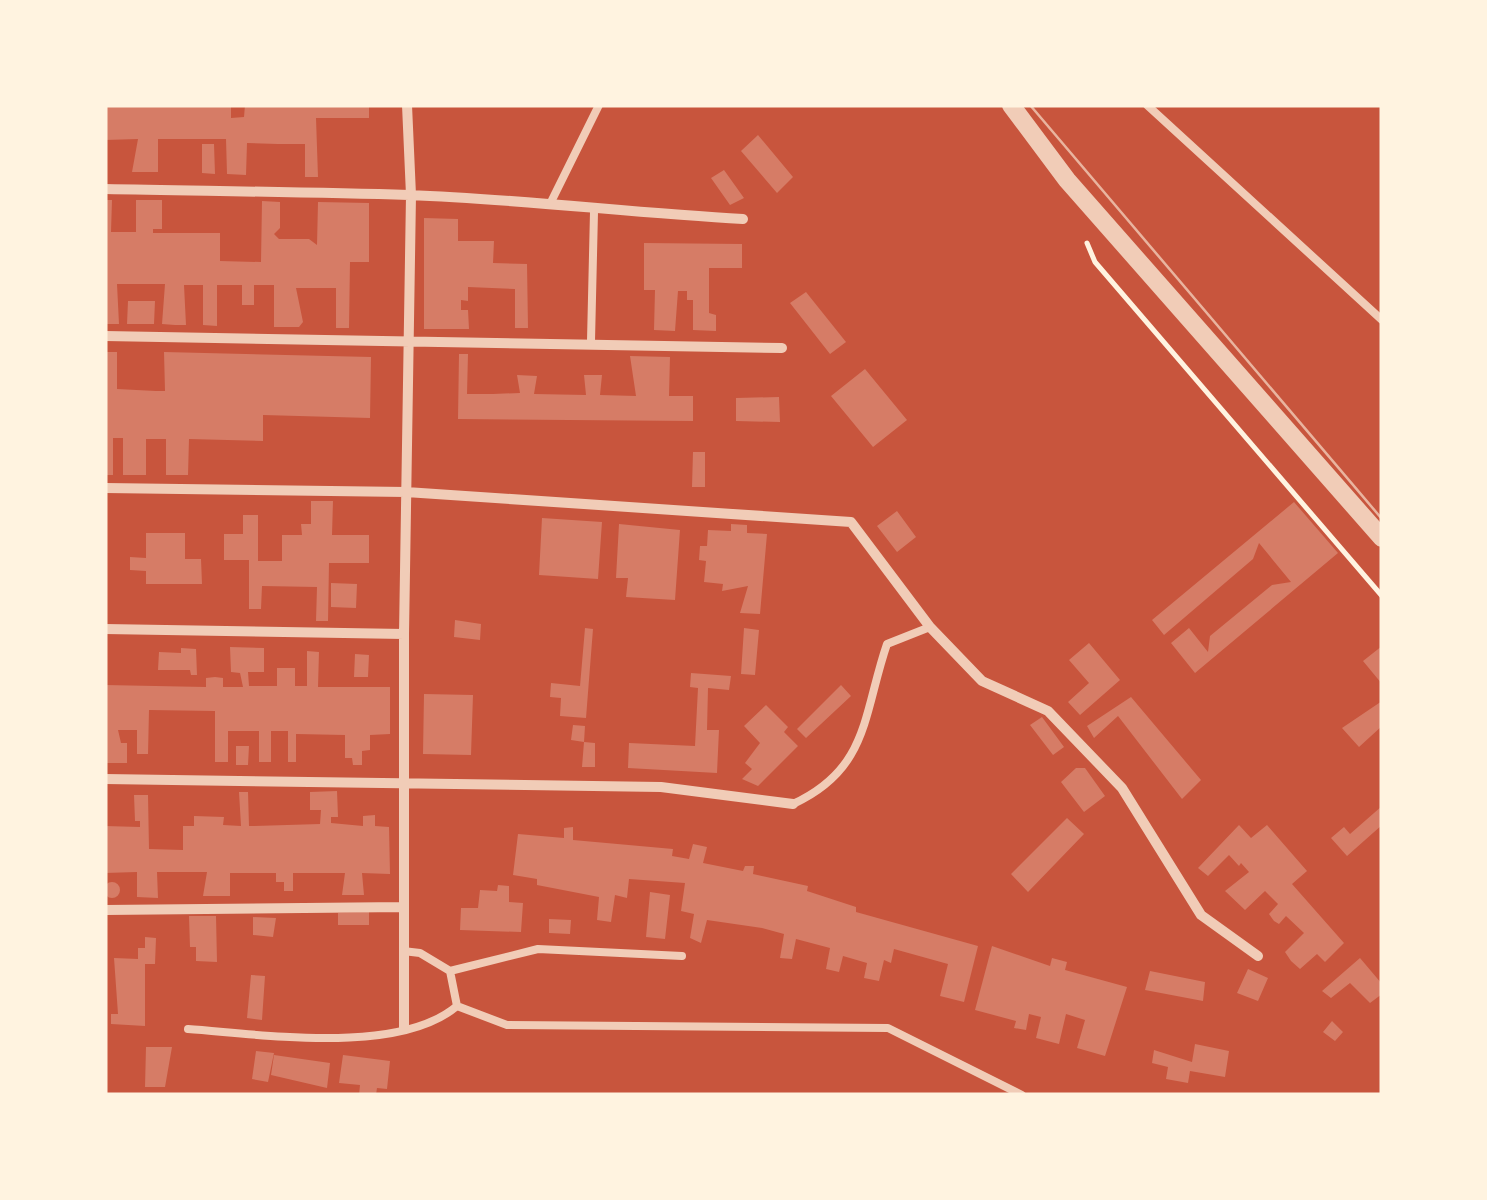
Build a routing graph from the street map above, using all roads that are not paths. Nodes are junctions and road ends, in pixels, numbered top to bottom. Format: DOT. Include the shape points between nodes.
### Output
graph roads {
  1 [pos="407,105"];
  2 [pos="599,105"];
  3 [pos="1011,105"];
  4 [pos="1147,105"];
  5 [pos="105,189"];
  6 [pos="411,195"];
  7 [pos="550,204"];
  8 [pos="594,212"];
  9 [pos="743,218"];
  10 [pos="1381,317"];
  11 [pos="105,336"];
  12 [pos="591,342"];
  13 [pos="408,343"];
  14 [pos="782,348"];
  15 [pos="105,488"];
  16 [pos="406,492"];
  17 [pos="1382,538"];
  18 [pos="930,626"];
  19 [pos="105,629"];
  20 [pos="404,634"];
  21 [pos="105,780"];
  22 [pos="406,780"];
  23 [pos="793,804"];
  24 [pos="404,907"];
  25 [pos="105,910"];
  26 [pos="403,952"];
  27 [pos="682,956"];
  28 [pos="1258,956"];
  29 [pos="450,971"];
  30 [pos="457,1006"];
  31 [pos="188,1028"];
  32 [pos="404,1029"];
  33 [pos="1022,1095"];
  1 -- 6 [label="street"];
  2 -- 7 [label="lane"];
  3 -- 17 [label="street" via="1067,180"];
  4 -- 10 [label="lane"];
  5 -- 6 [label="street"];
  6 -- 7 [label="street"];
  6 -- 13 [label="street"];
  7 -- 8 [label="street"];
  8 -- 9 [label="street"];
  8 -- 12 [label="lane"];
  11 -- 13 [label="street"];
  12 -- 13 [label="street"];
  12 -- 14 [label="street"];
  13 -- 16 [label="street"];
  15 -- 16 [label="street"];
  16 -- 18 [label="street" via="851,522"];
  16 -- 20 [label="street"];
  18 -- 23 [label="lane" via="887,644 865,733 826,788"];
  18 -- 28 [label="street" via="982,681 1048,711 1122,788 1201,915"];
  19 -- 20 [label="street"];
  20 -- 22 [label="street"];
  21 -- 22 [label="street"];
  22 -- 23 [label="street" via="661,786"];
  22 -- 24 [label="street"];
  24 -- 25 [label="street"];
  24 -- 26 [label="street"];
  26 -- 29 [label="lane" via="420,953"];
  26 -- 32 [label="street"];
  27 -- 29 [label="lane" via="538,949"];
  29 -- 30 [label="lane"];
  30 -- 32 [label="lane" via="434,1022"];
  30 -- 33 [label="lane" via="507,1025 888,1028"];
  31 -- 32 [label="lane" via="305,1038"];
}
